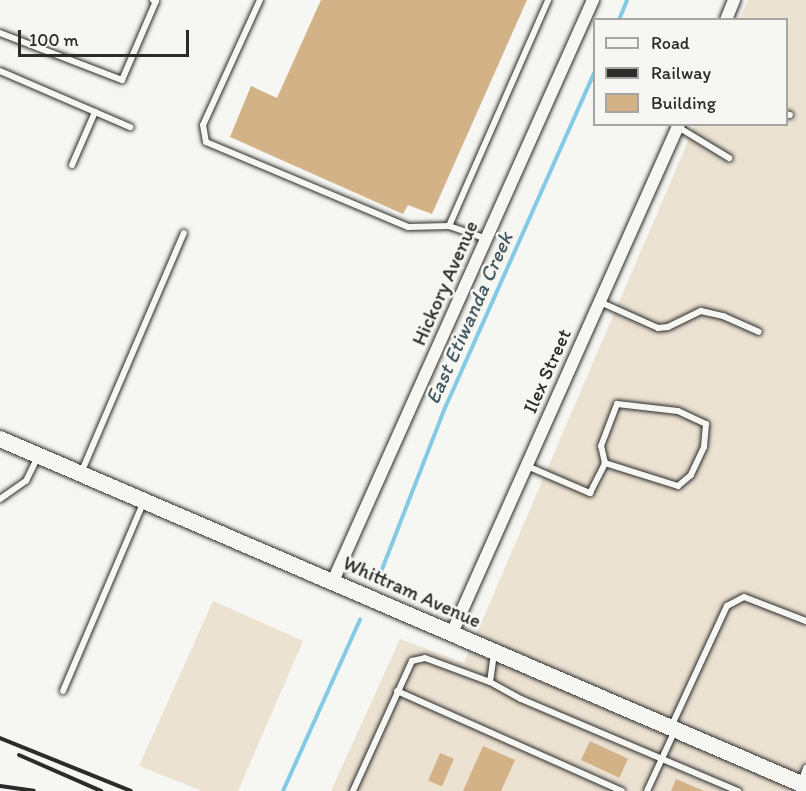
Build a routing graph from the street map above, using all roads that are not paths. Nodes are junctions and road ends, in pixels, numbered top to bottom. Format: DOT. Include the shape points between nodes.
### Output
graph roads {
  1 [pos="153,0"];
  2 [pos="260,0"];
  3 [pos="548,0"];
  4 [pos="592,0"];
  5 [pos="734,0"];
  6 [pos="726,18"];
  7 [pos="0,33"];
  8 [pos="0,71"];
  9 [pos="95,112"];
  10 [pos="678,126"];
  11 [pos="680,126"];
  12 [pos="130,127"];
  13 [pos="729,158"];
  14 [pos="72,165"];
  15 [pos="449,226"];
  16 [pos="184,233"];
  17 [pos="486,239"];
  18 [pos="599,302"];
  19 [pos="759,332"];
  20 [pos="0,439"];
  21 [pos="38,455"];
  22 [pos="605,463"];
  23 [pos="526,465"];
  24 [pos="81,474"];
  25 [pos="0,498"];
  26 [pos="145,501"];
  27 [pos="333,581"];
  28 [pos="806,621"];
  29 [pos="452,633"];
  30 [pos="494,651"];
  31 [pos="490,682"];
  32 [pos="63,691"];
  33 [pos="397,691"];
  34 [pos="673,729"];
  35 [pos="662,759"];
  36 [pos="804,779"];
  37 [pos="352,791"];
  38 [pos="622,791"];
  39 [pos="647,791"];
  40 [pos="738,791"];
  1 -- 7 [label="lane" via="156,1 122,80"];
  2 -- 15 [label="lane" via="204,125 206,142 408,227"];
  3 -- 15 [label="lane"];
  4 -- 17 [label="street, Hickory Avenue"];
  5 -- 6 [label="street"];
  8 -- 9 [label="lane"];
  9 -- 12 [label="lane"];
  9 -- 14 [label="lane"];
  10 -- 18 [label="street, Ilex Street"];
  11 -- 13 [label="lane"];
  15 -- 17 [label="lane"];
  16 -- 24 [label="lane"];
  17 -- 27 [label="street, Hickory Avenue"];
  18 -- 19 [label="lane" via="658,328 701,311"];
  18 -- 23 [label="street, Ilex Street"];
  20 -- 21 [label="street, Whittram Avenue"];
  21 -- 24 [label="street, Whittram Avenue"];
  21 -- 25 [label="lane" via="26,482"];
  22 -- 22 [label="lane" via="601,446 617,404 678,411 706,424 704,447 691,475 678,486"];
  22 -- 23 [label="lane" via="590,493"];
  23 -- 29 [label="street, Ilex Street"];
  24 -- 26 [label="street, Whittram Avenue"];
  26 -- 27 [label="street, Whittram Avenue"];
  26 -- 32 [label="lane"];
  27 -- 29 [label="street, Whittram Avenue"];
  28 -- 34 [label="lane" via="744,597 727,606"];
  29 -- 30 [label="street, Whittram Avenue"];
  30 -- 31 [label="lane"];
  30 -- 34 [label="street, Whittram Avenue"];
  31 -- 33 [label="lane" via="425,658 412,661"];
  31 -- 35 [label="lane"];
  33 -- 37 [label="lane"];
  33 -- 38 [label="lane"];
  34 -- 35 [label="lane"];
  34 -- 36 [label="street, Whittram Avenue"];
  35 -- 39 [label="lane"];
  35 -- 40 [label="lane"];
}
